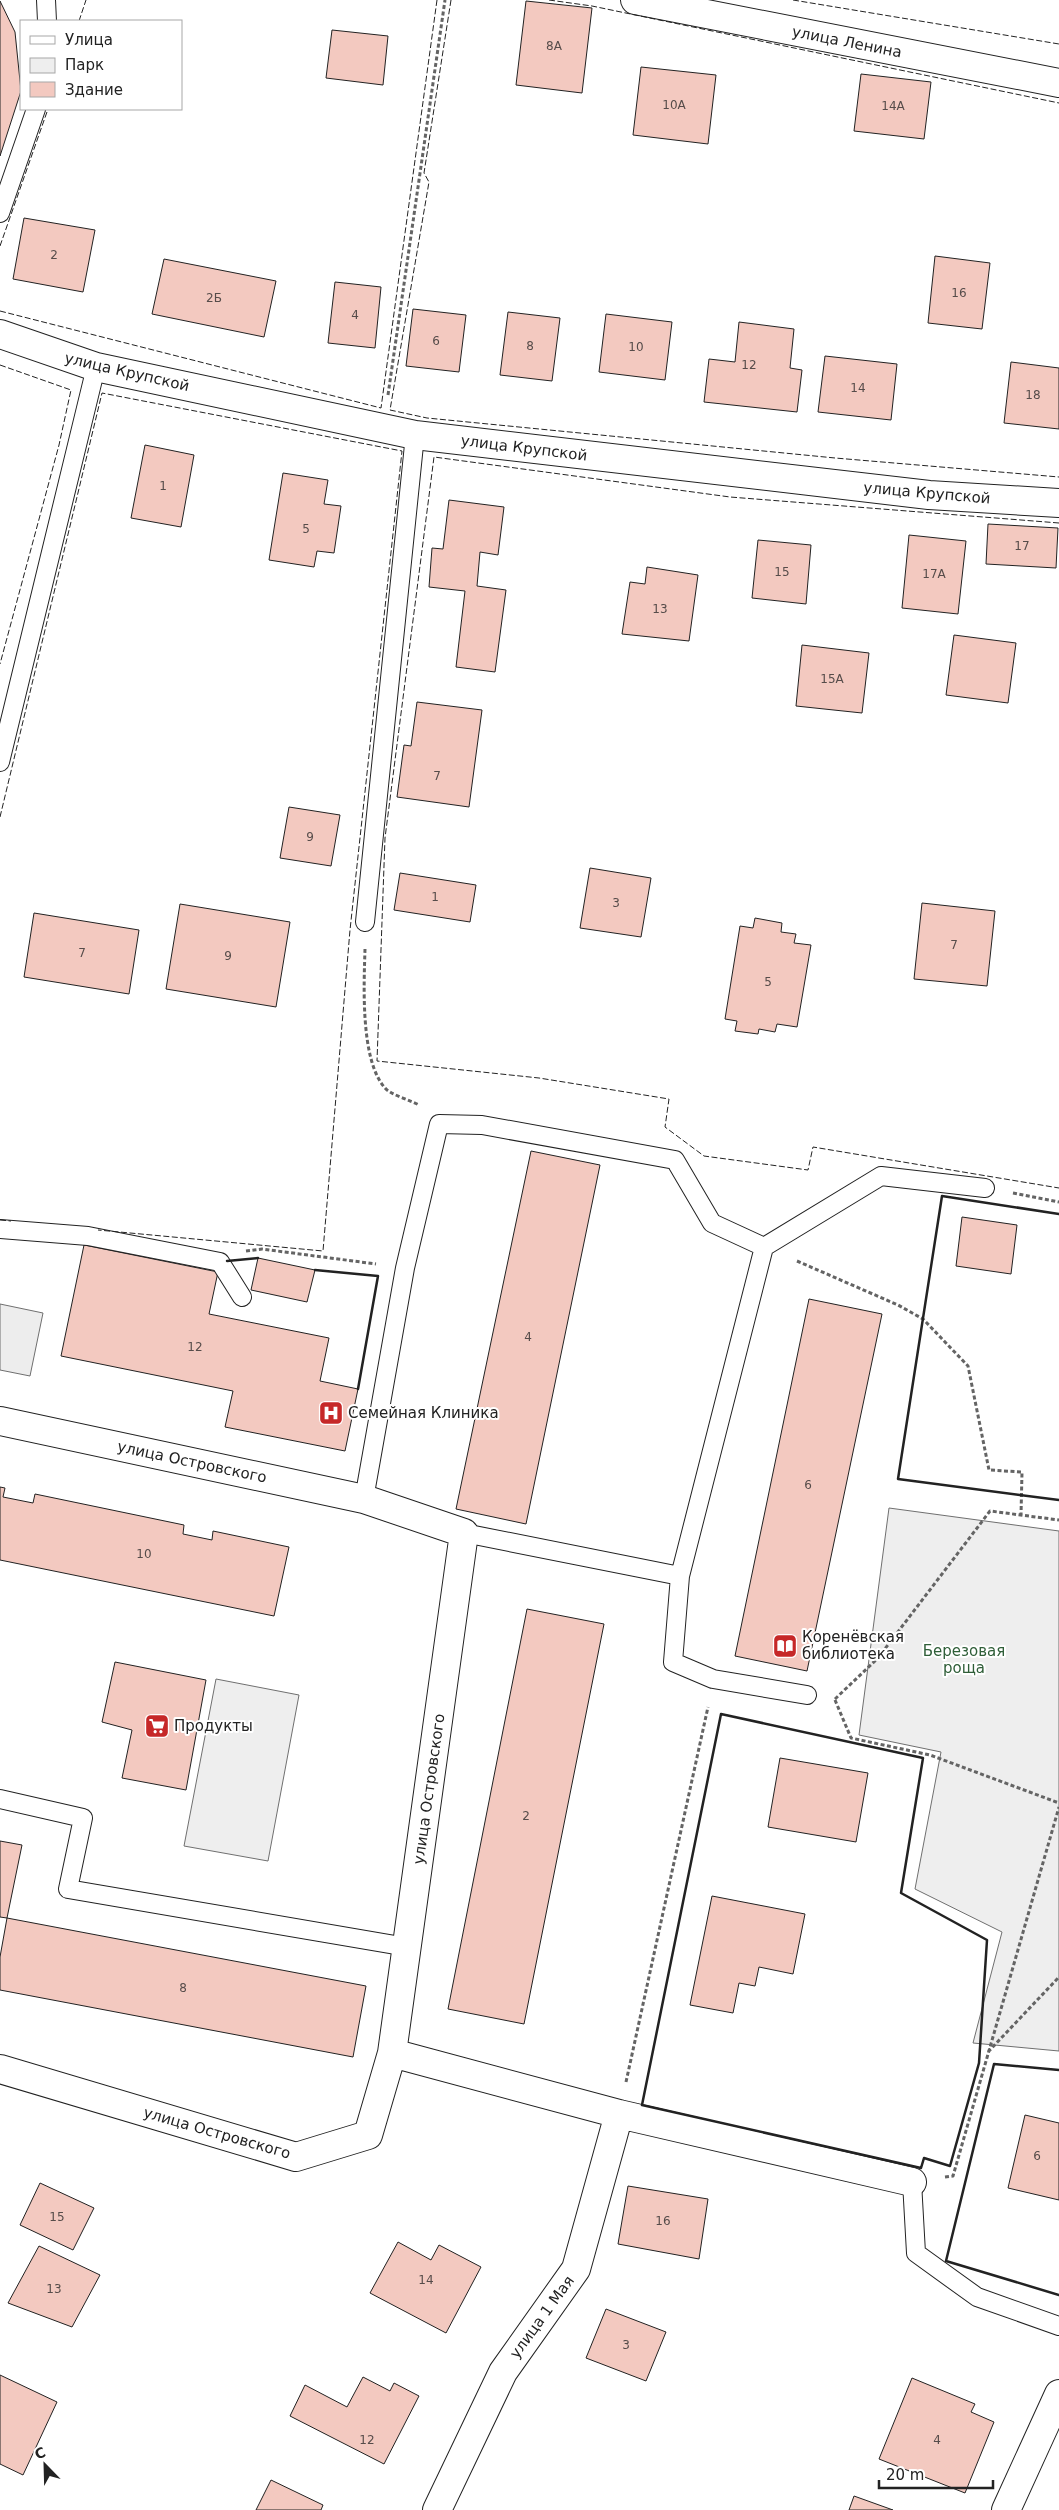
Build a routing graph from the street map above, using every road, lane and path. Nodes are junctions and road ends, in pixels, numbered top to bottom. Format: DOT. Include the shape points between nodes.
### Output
graph roads {
  1 [pos="46,0"];
  2 [pos="445,0"];
  3 [pos="635,0"];
  4 [pos="47,20"];
  5 [pos="1059,84"];
  6 [pos="36,110"];
  7 [pos="0,213"];
  8 [pos="0,334"];
  9 [pos="96,367"];
  10 [pos="383,428"];
  11 [pos="416,435"];
  12 [pos="1059,503"];
  13 [pos="0,762"];
  14 [pos="365,922"];
  15 [pos="439,1124"];
  16 [pos="985,1188"];
  17 [pos="1059,1202"];
  18 [pos="0,1229"];
  19 [pos="764,1247"];
  20 [pos="201,1258"];
  21 [pos="405,1268"];
  22 [pos="242,1297"];
  23 [pos="0,1422"];
  24 [pos="364,1499"];
  25 [pos="1021,1515"];
  26 [pos="1059,1520"];
  27 [pos="464,1533"];
  28 [pos="680,1576"];
  29 [pos="713,1679"];
  30 [pos="807,1695"];
  31 [pos="835,1700"];
  32 [pos="0,1800"];
  33 [pos="1059,1803"];
  34 [pos="1059,1807"];
  35 [pos="407,1947"];
  36 [pos="1059,1977"];
  37 [pos="392,2053"];
  38 [pos="988,2053"];
  39 [pos="0,2069"];
  40 [pos="618,2114"];
  41 [pos="912,2182"];
  42 [pos="1059,2326"];
  43 [pos="1059,2394"];
  44 [pos="437,2510"];
  45 [pos="1006,2510"];
  1 -- 4 [label="lane"];
  2 -- 10 [label="path"];
  3 -- 5 [label="street, улица Ленина"];
  6 -- 7 [label="lane"];
  8 -- 9 [label="street, улица Крупской"];
  9 -- 10 [label="street, улица Крупской"];
  9 -- 13 [label="lane"];
  10 -- 11 [label="street, улица Крупской"];
  11 -- 12 [label="street, улица Крупской" via="929,495"];
  11 -- 14 [label="lane"];
  14 -- 15 [label="path" via="364,1012 371,1060 385,1088 420,1105"];
  15 -- 19 [label="lane" via="482,1125 675,1160 712,1223"];
  15 -- 21 [label="lane"];
  16 -- 17 [label="path"];
  16 -- 19 [label="lane" via="881,1176"];
  18 -- 20 [label="lane" via="88,1236"];
  19 -- 25 [label="path" via="898,1304 923,1319 968,1366 989,1470 1022,1472"];
  19 -- 28 [label="lane"];
  20 -- 21 [label="path" via="262,1249"];
  20 -- 22 [label="lane" via="220,1262"];
  21 -- 24 [label="lane"];
  23 -- 24 [label="street, улица Островского"];
  24 -- 27 [label="street, улица Островского"];
  25 -- 26 [label="path"];
  25 -- 31 [label="path" via="990,1511 878,1658"];
  27 -- 28 [label="lane"];
  27 -- 35 [label="street, улица Островского"];
  28 -- 29 [label="lane" via="673,1662"];
  29 -- 30 [label="lane"];
  29 -- 40 [label="path"];
  30 -- 31 [label="path"];
  31 -- 33 [label="path" via="851,1738 930,1755"];
  32 -- 35 [label="lane" via="82,1818 68,1889"];
  34 -- 38 [label="path"];
  35 -- 37 [label="street, улица Островского"];
  36 -- 38 [label="path"];
  37 -- 39 [label="street, улица Островского" via="368,2135 296,2157"];
  37 -- 40 [label="street"];
  38 -- 41 [label="path" via="953,2176"];
  40 -- 41 [label="street"];
  40 -- 44 [label="street, улица 1 Мая" via="576,2269 502,2372"];
  41 -- 42 [label="lane" via="916,2253 977,2297"];
  43 -- 45 [label="street"];
}
